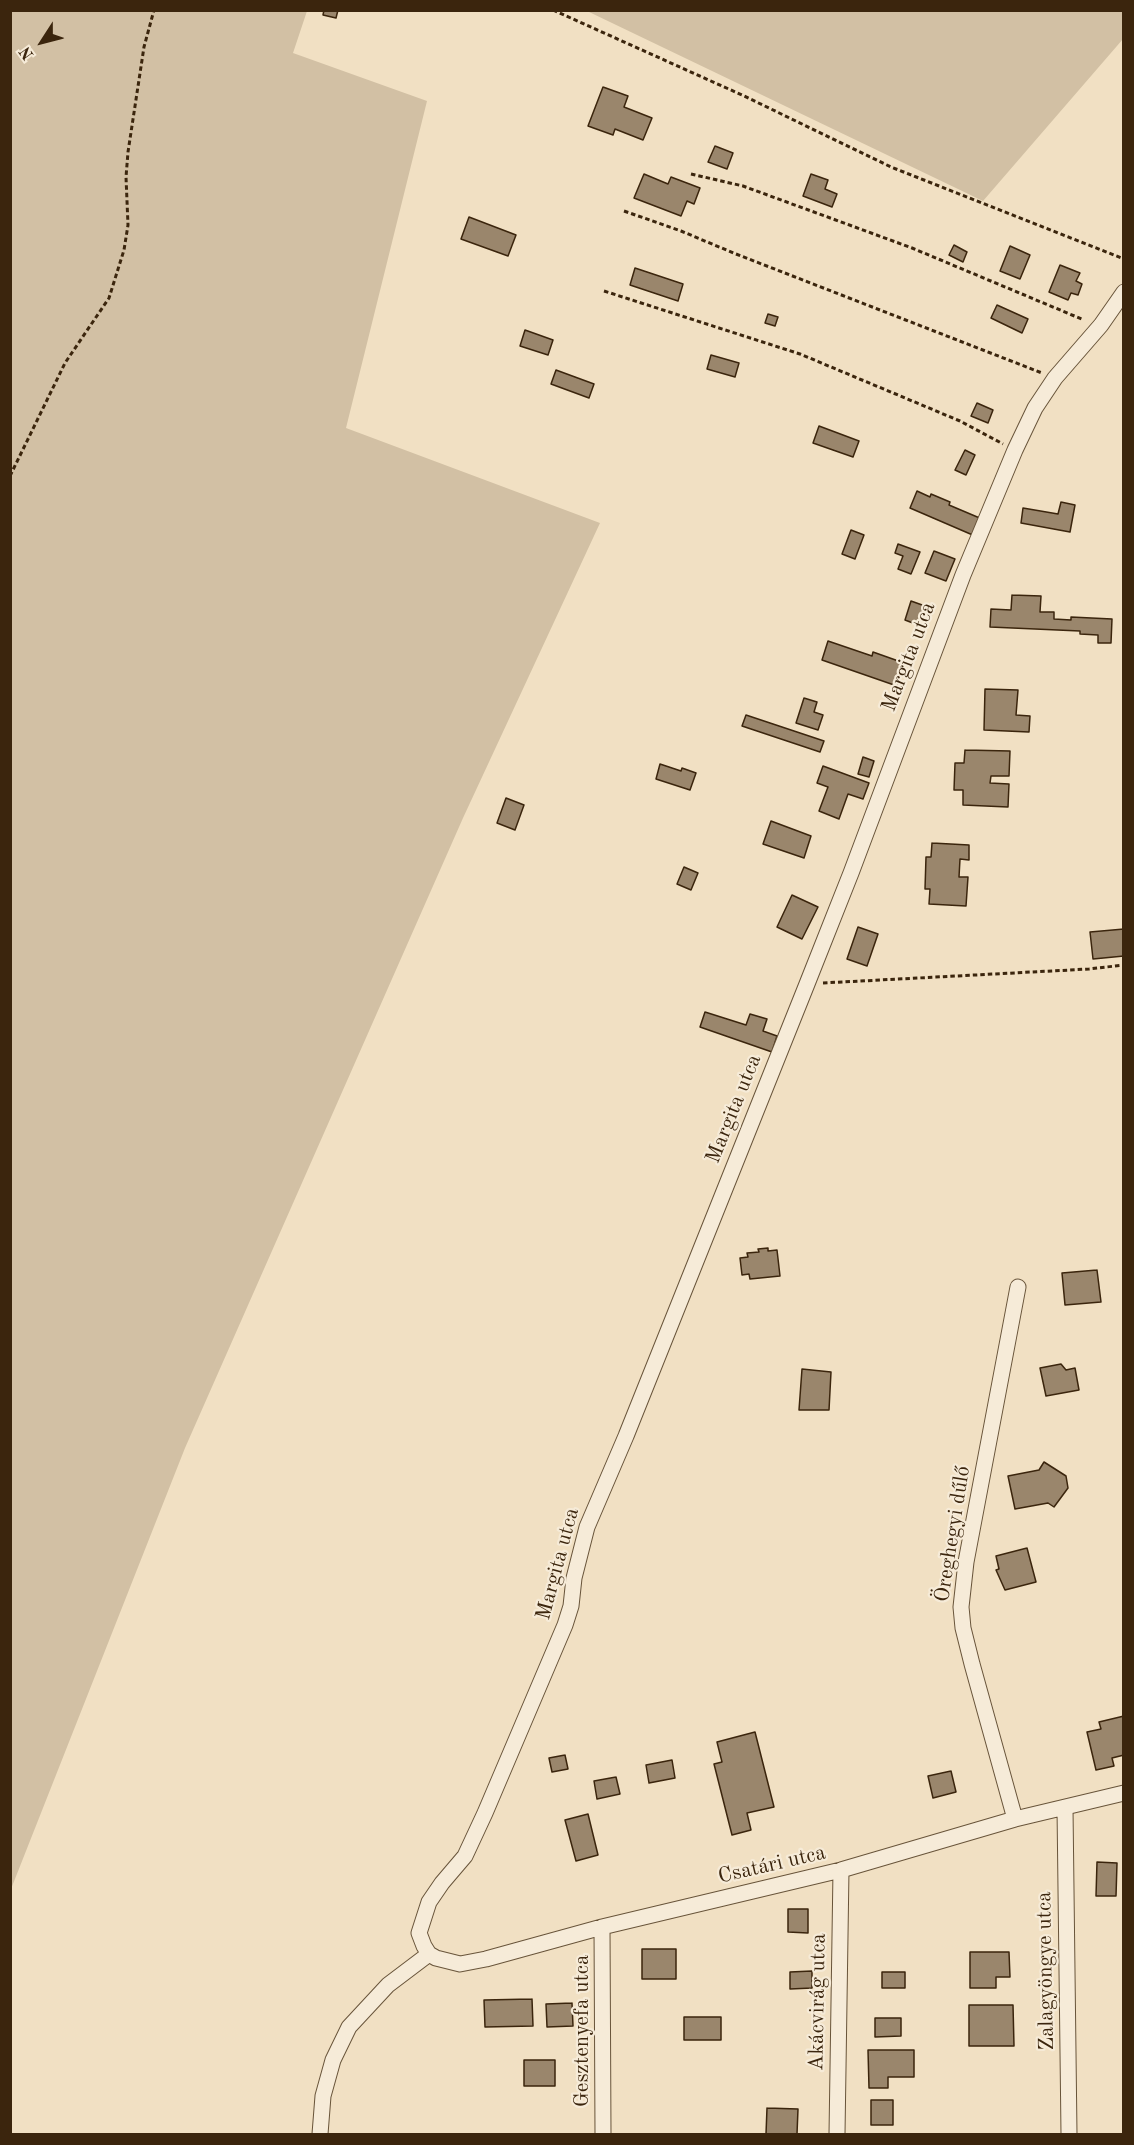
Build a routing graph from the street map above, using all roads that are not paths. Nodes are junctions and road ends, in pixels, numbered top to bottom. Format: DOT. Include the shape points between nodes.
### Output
graph roads {
  1 [pos="1124,292"];
  2 [pos="1018,1287"];
  3 [pos="1124,1793"];
  4 [pos="1065,1808"];
  5 [pos="1015,1820"];
  6 [pos="841,1870"];
  7 [pos="602,1927"];
  8 [pos="429,1954"];
  9 [pos="320,2134"];
  10 [pos="603,2134"];
  11 [pos="837,2134"];
  12 [pos="1069,2134"];
  1 -- 8 [label="street, Margita utca" via="1035,408 963,574 807,984 587,1527 565,1625 465,1856 429,1902 422,1919 419,1933"];
  2 -- 5 [label="street, Öreghegyi dűlő" via="961,1598 963,1628"];
  3 -- 4 [label="street, Csatári utca"];
  4 -- 5 [label="street, Csatári utca"];
  4 -- 12 [label="street, Zalagyöngye utca"];
  5 -- 6 [label="street, Csatári utca"];
  6 -- 7 [label="street, Csatári utca"];
  6 -- 11 [label="street, Akácvirág utca"];
  7 -- 8 [label="street, Csatári utca" via="460,1964"];
  7 -- 10 [label="street, Gesztenyefa utca"];
  8 -- 9 [label="street" via="388,1985 349,2027 333,2060"];
}
